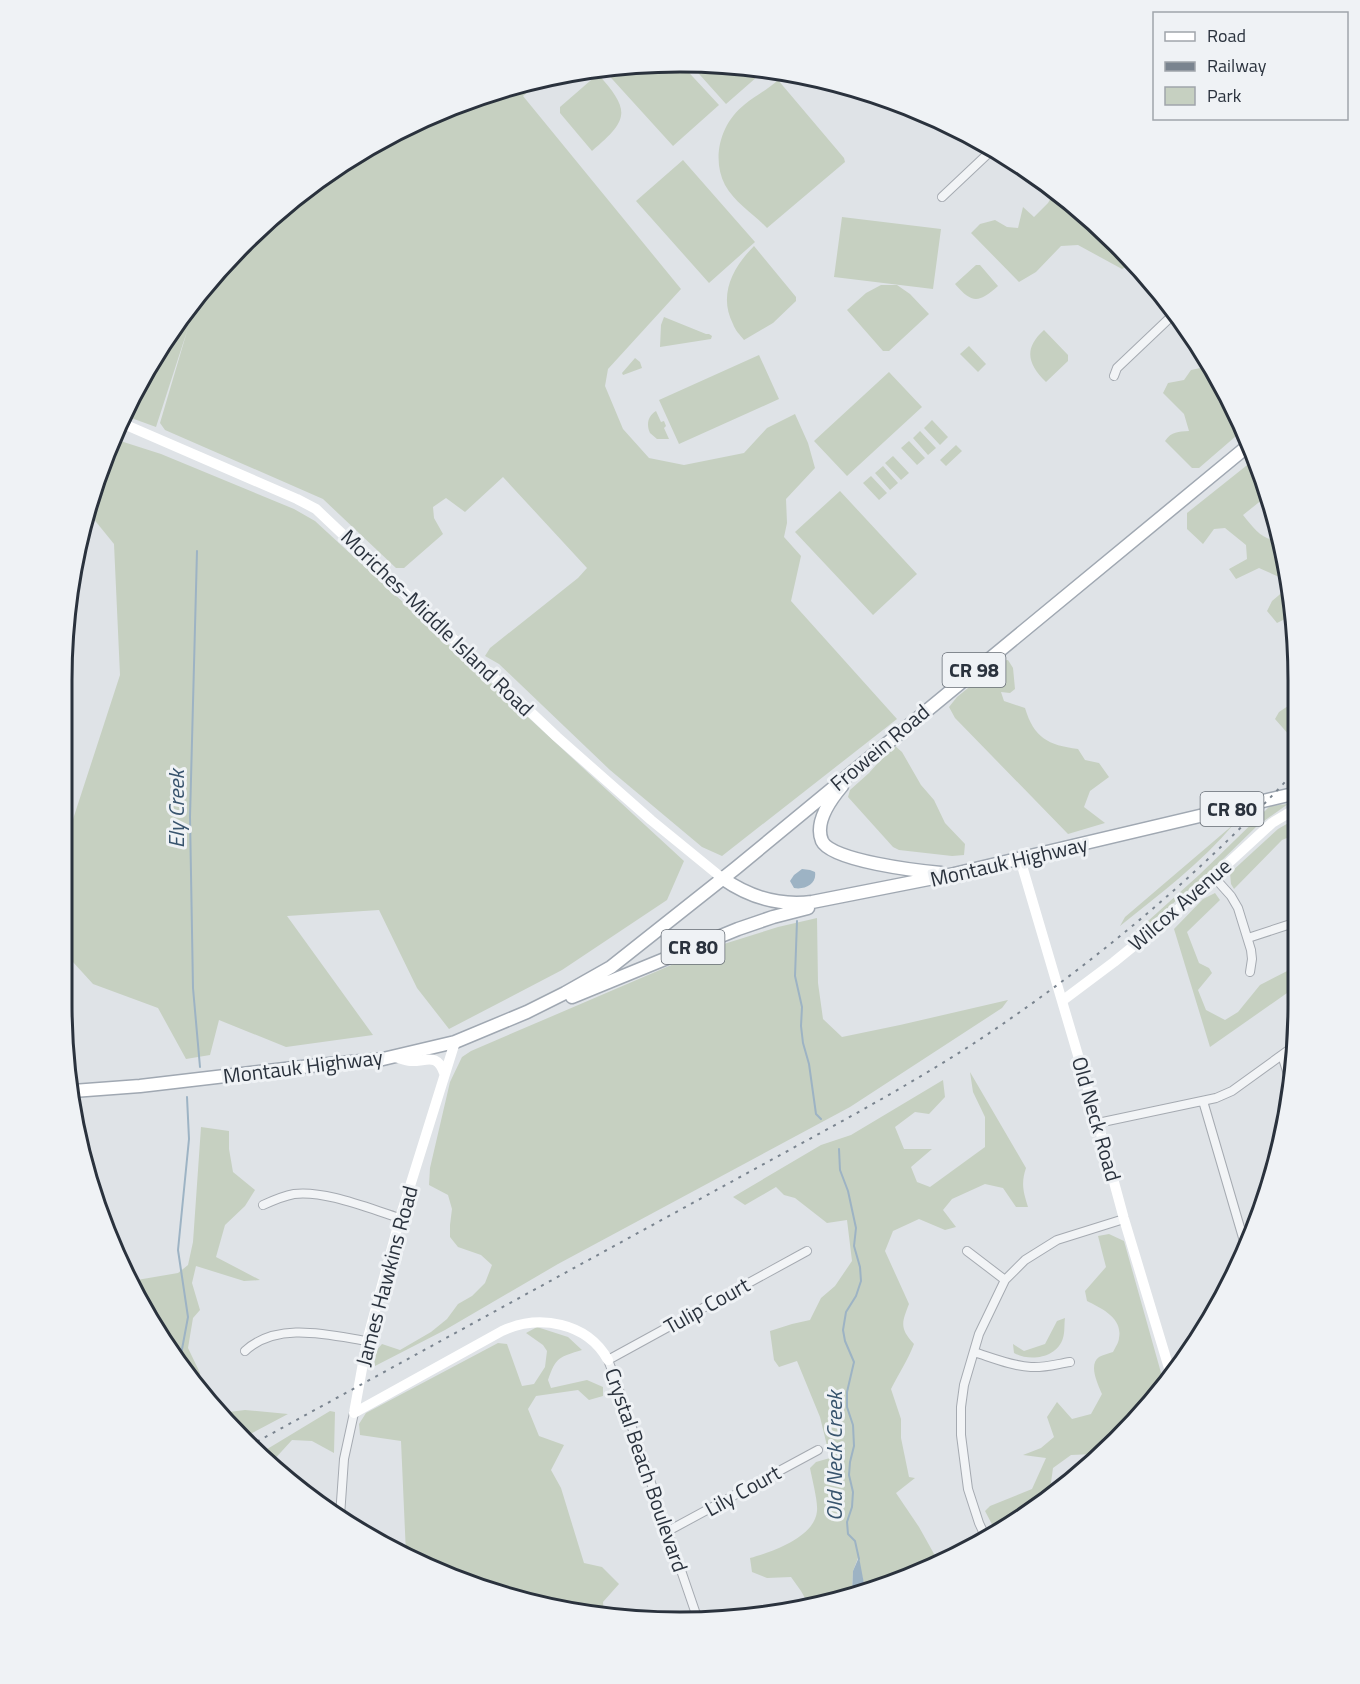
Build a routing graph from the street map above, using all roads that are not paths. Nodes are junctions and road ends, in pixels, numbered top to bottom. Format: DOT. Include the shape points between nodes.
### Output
graph roads {
  1 [pos="987,155"];
  2 [pos="942,197"];
  3 [pos="1169,319"];
  4 [pos="1114,376"];
  5 [pos="128,426"];
  6 [pos="1243,450"];
  7 [pos="854,770"];
  8 [pos="1288,796"];
  9 [pos="1288,814"];
  10 [pos="1020,859"];
  11 [pos="954,874"];
  12 [pos="1214,877"];
  13 [pos="722,878"];
  14 [pos="864,892"];
  15 [pos="1288,925"];
  16 [pos="1248,938"];
  17 [pos="1250,972"];
  18 [pos="1062,1001"];
  19 [pos="527,1012"];
  20 [pos="454,1042"];
  21 [pos="1286,1052"];
  22 [pos="1282,1055"];
  23 [pos="395,1057"];
  24 [pos="1285,1064"];
  25 [pos="444,1073"];
  26 [pos="78,1091"];
  27 [pos="1203,1101"];
  28 [pos="1098,1123"];
  29 [pos="263,1205"];
  30 [pos="400,1218"];
  31 [pos="1124,1219"];
  32 [pos="1242,1236"];
  33 [pos="807,1251"];
  34 [pos="967,1251"];
  35 [pos="1005,1280"];
  36 [pos="367,1341"];
  37 [pos="245,1352"];
  38 [pos="974,1352"];
  39 [pos="608,1360"];
  40 [pos="1070,1362"];
  41 [pos="1168,1366"];
  42 [pos="354,1413"];
  43 [pos="818,1450"];
  44 [pos="340,1509"];
  45 [pos="668,1532"];
  46 [pos="983,1532"];
  47 [pos="695,1612"];
  1 -- 2 [label="street"];
  3 -- 4 [label="street"];
  5 -- 13 [label="street, Moriches-Middle Island Road" via="316,509 557,737"];
  6 -- 7 [label="main road, Frowein Road / CR 98"];
  7 -- 11 [label="main road" via="825,813 820,831 825,845 882,865"];
  7 -- 13 [label="main road, Frowein Road / CR 98"];
  8 -- 10 [label="main road, Montauk Highway / CR 80"];
  9 -- 12 [label="street, Wilcox Avenue" via="1266,827"];
  10 -- 11 [label="main road, Montauk Highway / CR 80"];
  10 -- 18 [label="street, Old Neck Road"];
  11 -- 14 [label="main road, Montauk Highway / CR 80"];
  12 -- 16 [label="street" via="1236,903"];
  12 -- 18 [label="street, Wilcox Avenue" via="1143,939"];
  13 -- 14 [label="main road, Montauk Highway / CR 80" via="752,894 784,903"];
  13 -- 19 [label="main road, Frowein Road / CR 80" via="610,967"];
  14 -- 19 [label="main road, CR 80" via="747,926"];
  15 -- 16 [label="street"];
  16 -- 17 [label="street" via="1252,954"];
  18 -- 28 [label="street, Old Neck Road"];
  19 -- 20 [label="main road, Montauk Highway / CR 80"];
  20 -- 23 [label="main road, Montauk Highway / CR 80"];
  20 -- 25 [label="street, James Hawkins Road"];
  21 -- 22 [label="street"];
  22 -- 24 [label="street"];
  22 -- 27 [label="street" via="1232,1091"];
  23 -- 25 [label="street" via="437,1061"];
  23 -- 26 [label="main road, Montauk Highway / CR 80"];
  25 -- 30 [label="street, James Hawkins Road"];
  27 -- 28 [label="street"];
  27 -- 32 [label="street"];
  28 -- 31 [label="street, Old Neck Road"];
  29 -- 30 [label="street" via="296,1194 319,1194"];
  30 -- 36 [label="street, James Hawkins Road"];
  31 -- 35 [label="street" via="1057,1240 1025,1260"];
  31 -- 41 [label="street, Old Neck Road"];
  33 -- 39 [label="street, Tulip Court"];
  34 -- 35 [label="street"];
  35 -- 38 [label="street"];
  36 -- 37 [label="street" via="288,1333 255,1342"];
  36 -- 42 [label="street, James Hawkins Road"];
  38 -- 40 [label="street" via="1017,1366"];
  38 -- 46 [label="street" via="964,1385 961,1435 968,1489"];
  39 -- 42 [label="street, Crystal Beach Boulevard" via="593,1341 573,1329 546,1322 520,1324"];
  39 -- 45 [label="street, Crystal Beach Boulevard"];
  42 -- 44 [label="street, James Hawkins Road" via="344,1459"];
  43 -- 45 [label="street, Lily Court"];
  45 -- 47 [label="street, Crystal Beach Boulevard"];
}
